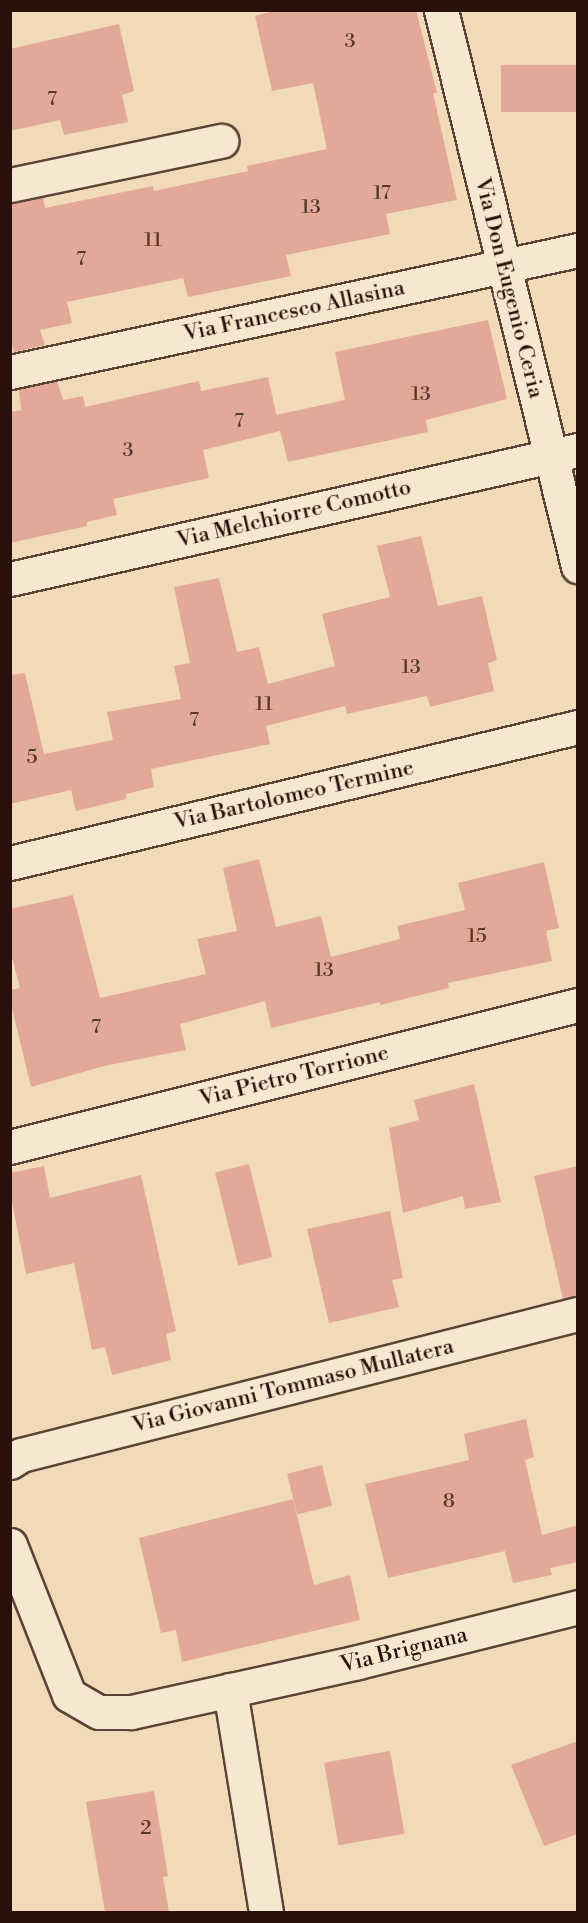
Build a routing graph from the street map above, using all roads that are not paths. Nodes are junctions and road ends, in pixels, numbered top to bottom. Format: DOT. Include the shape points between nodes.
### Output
graph roads {
  1 [pos="441,10"];
  2 [pos="221,141"];
  3 [pos="10,185"];
  4 [pos="578,250"];
  5 [pos="502,266"];
  6 [pos="10,372"];
  7 [pos="564,453"];
  8 [pos="578,566"];
  9 [pos="10,579"];
  10 [pos="578,728"];
  11 [pos="10,863"];
  12 [pos="578,1005"];
  13 [pos="10,1147"];
  14 [pos="578,1314"];
  15 [pos="10,1462"];
  16 [pos="10,1545"];
  17 [pos="578,1607"];
  18 [pos="230,1690"];
  19 [pos="267,1912"];
  1 -- 5 [label="street, Via Don Eugenio Ceria"];
  2 -- 3 [label="street"];
  4 -- 5 [label="street, Via Francesco Allasina"];
  5 -- 6 [label="street, Via Francesco Allasina"];
  5 -- 7 [label="street, Via Don Eugenio Ceria"];
  7 -- 8 [label="street, Via Don Eugenio Ceria"];
  7 -- 9 [label="street, Via Melchiorre Comotto"];
  10 -- 11 [label="street, Via Bartolomeo Termine"];
  12 -- 13 [label="street, Via Pietro Torrione"];
  14 -- 15 [label="street, Via Giovanni Tommaso Mullatera" via="21,1455"];
  16 -- 18 [label="street, Via Brignana" via="69,1695 99,1712 131,1712"];
  17 -- 18 [label="street, Via Brignana"];
  18 -- 19 [label="street"];
}
